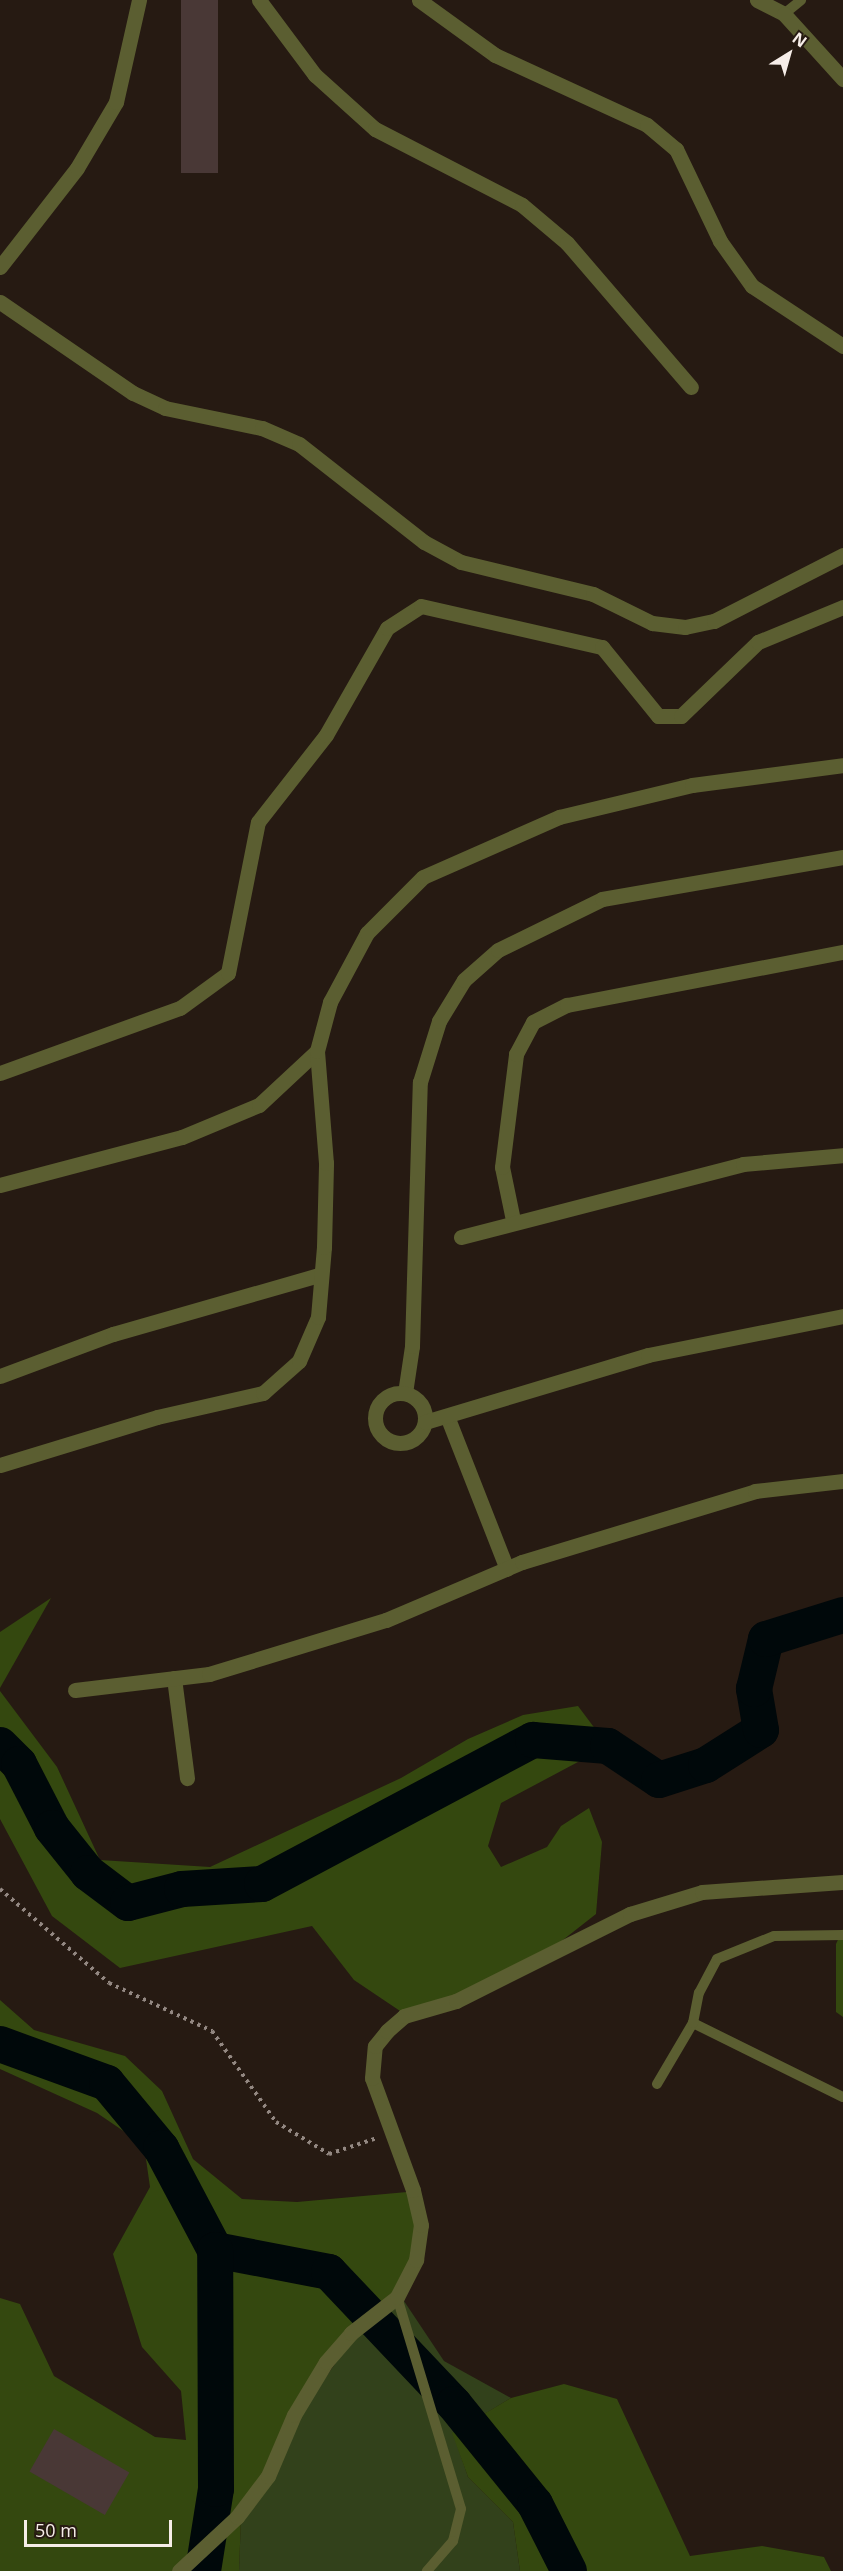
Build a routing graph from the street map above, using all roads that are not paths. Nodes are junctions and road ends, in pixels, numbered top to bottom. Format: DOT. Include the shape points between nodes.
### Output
graph roads {
  1 [pos="139,0"];
  2 [pos="259,0"];
  3 [pos="419,0"];
  4 [pos="757,0"];
  5 [pos="801,0"];
  6 [pos="784,14"];
  7 [pos="843,79"];
  8 [pos="0,267"];
  9 [pos="0,302"];
  10 [pos="843,346"];
  11 [pos="691,387"];
  12 [pos="843,555"];
  13 [pos="843,607"];
  14 [pos="843,765"];
  15 [pos="843,857"];
  16 [pos="843,952"];
  17 [pos="317,1051"];
  18 [pos="0,1073"];
  19 [pos="843,1155"];
  20 [pos="0,1185"];
  21 [pos="513,1220"];
  22 [pos="461,1237"];
  23 [pos="319,1275"];
  24 [pos="843,1316"];
  25 [pos="0,1376"];
  26 [pos="405,1393"];
  27 [pos="447,1416"];
  28 [pos="425,1422"];
  29 [pos="0,1465"];
  30 [pos="843,1481"];
  31 [pos="507,1569"];
  32 [pos="174,1678"];
  33 [pos="75,1690"];
  34 [pos="187,1778"];
  35 [pos="843,1882"];
  36 [pos="843,1935"];
  37 [pos="693,2023"];
  38 [pos="657,2084"];
  39 [pos="843,2097"];
  40 [pos="397,2297"];
  41 [pos="179,2571"];
  42 [pos="427,2571"];
  1 -- 8 [label="street" via="116,102 77,168"];
  2 -- 11 [label="street" via="315,75 375,129 522,205 567,243"];
  3 -- 10 [label="street" via="495,55 647,125 676,149 720,241 752,286"];
  4 -- 6 [label="street"];
  5 -- 6 [label="lane"];
  6 -- 7 [label="street"];
  9 -- 12 [label="street" via="133,393 165,408 262,428 299,444 424,542 461,562 592,594 652,623 685,627 714,621"];
  13 -- 18 [label="street" via="758,642 681,716 658,716 602,647 421,606 387,628 326,735 258,822 228,973 180,1008"];
  14 -- 17 [label="street" via="692,785 559,818 423,877 367,933 330,1002"];
  15 -- 26 [label="street" via="602,899 498,950 464,980 439,1021 420,1082 412,1346"];
  16 -- 21 [label="street" via="567,1005 533,1022 516,1054 504,1146 502,1167"];
  17 -- 20 [label="street" via="259,1105 182,1137"];
  17 -- 23 [label="street" via="327,1163"];
  19 -- 21 [label="street" via="743,1164"];
  21 -- 22 [label="street"];
  23 -- 25 [label="street" via="113,1334"];
  23 -- 29 [label="street" via="318,1317 299,1361 263,1393 158,1417"];
  24 -- 27 [label="street" via="648,1355"];
  26 -- 28 [label="street" via="416,1399"];
  26 -- 28 [label="street" via="392,1394 378,1407 376,1426 384,1437 409,1442"];
  27 -- 28 [label="street"];
  27 -- 31 [label="street"];
  30 -- 31 [label="street" via="755,1491"];
  31 -- 32 [label="street" via="364,1627 209,1674"];
  32 -- 33 [label="street"];
  32 -- 34 [label="street"];
  35 -- 40 [label="street" via="702,1892 661,1904 630,1914 456,2001 404,2016 375,2046 372,2061 421,2225 416,2260"];
  36 -- 37 [label="lane" via="774,1936 717,1959 699,1993"];
  37 -- 38 [label="lane"];
  37 -- 39 [label="lane"];
  40 -- 41 [label="street" via="351,2333 326,2362 294,2415 268,2476 237,2517"];
  40 -- 42 [label="lane" via="461,2509 453,2541"];
}
